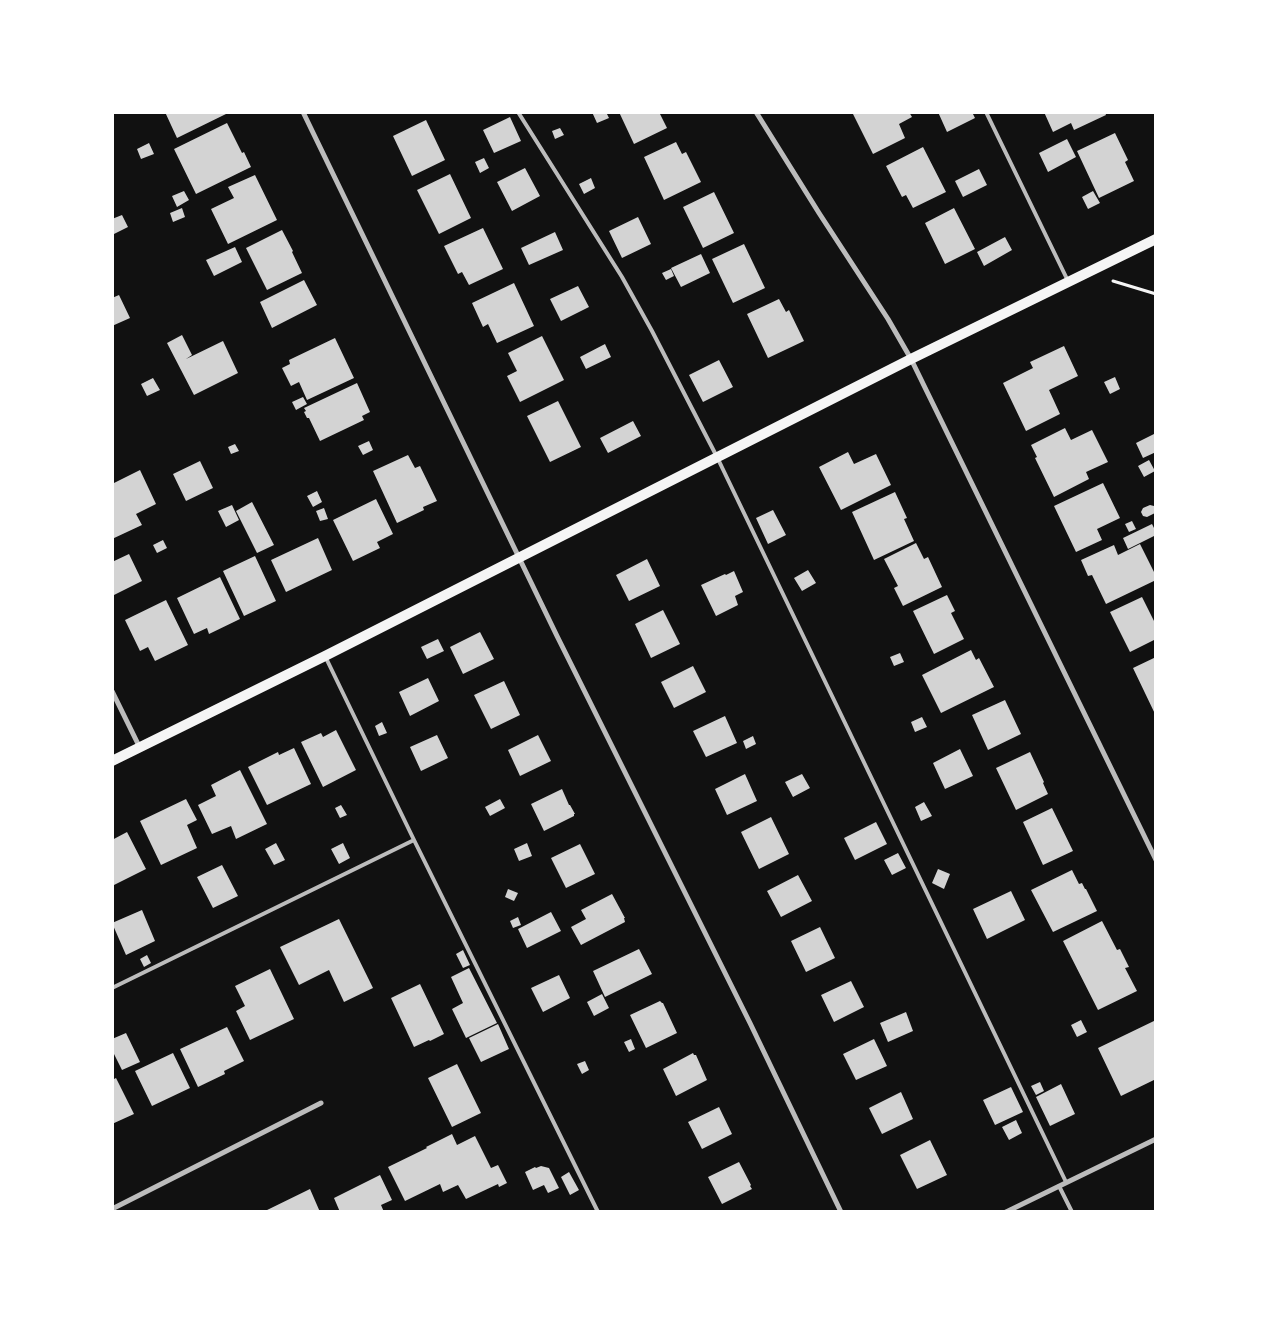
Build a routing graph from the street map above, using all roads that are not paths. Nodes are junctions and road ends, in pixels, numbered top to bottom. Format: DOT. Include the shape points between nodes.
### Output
graph roads {
  1 [pos="303,112"];
  2 [pos="518,112"];
  3 [pos="756,112"];
  4 [pos="986,112"];
  5 [pos="1156,239"];
  6 [pos="1068,282"];
  7 [pos="911,359"];
  8 [pos="717,457"];
  9 [pos="520,557"];
  10 [pos="326,656"];
  11 [pos="112,691"];
  12 [pos="140,748"];
  13 [pos="112,761"];
  14 [pos="414,840"];
  15 [pos="1156,860"];
  16 [pos="112,988"];
  17 [pos="321,1103"];
  18 [pos="1156,1139"];
  19 [pos="1066,1182"];
  20 [pos="1060,1186"];
  21 [pos="112,1209"];
  22 [pos="598,1212"];
  23 [pos="841,1212"];
  24 [pos="1006,1212"];
  25 [pos="1072,1212"];
  1 -- 9 [label="street"];
  2 -- 8 [label="lane" via="622,277"];
  3 -- 7 [label="street"];
  4 -- 6 [label="lane"];
  5 -- 6 [label="main road"];
  6 -- 7 [label="main road"];
  7 -- 8 [label="main road"];
  7 -- 15 [label="street"];
  8 -- 9 [label="main road"];
  8 -- 19 [label="lane"];
  9 -- 10 [label="main road"];
  9 -- 23 [label="street"];
  10 -- 12 [label="main road"];
  10 -- 14 [label="lane"];
  11 -- 12 [label="street"];
  12 -- 13 [label="main road"];
  14 -- 16 [label="lane"];
  14 -- 22 [label="lane"];
  17 -- 21 [label="street"];
  18 -- 19 [label="street"];
  19 -- 20 [label="street"];
  20 -- 24 [label="street"];
  20 -- 25 [label="lane"];
}
